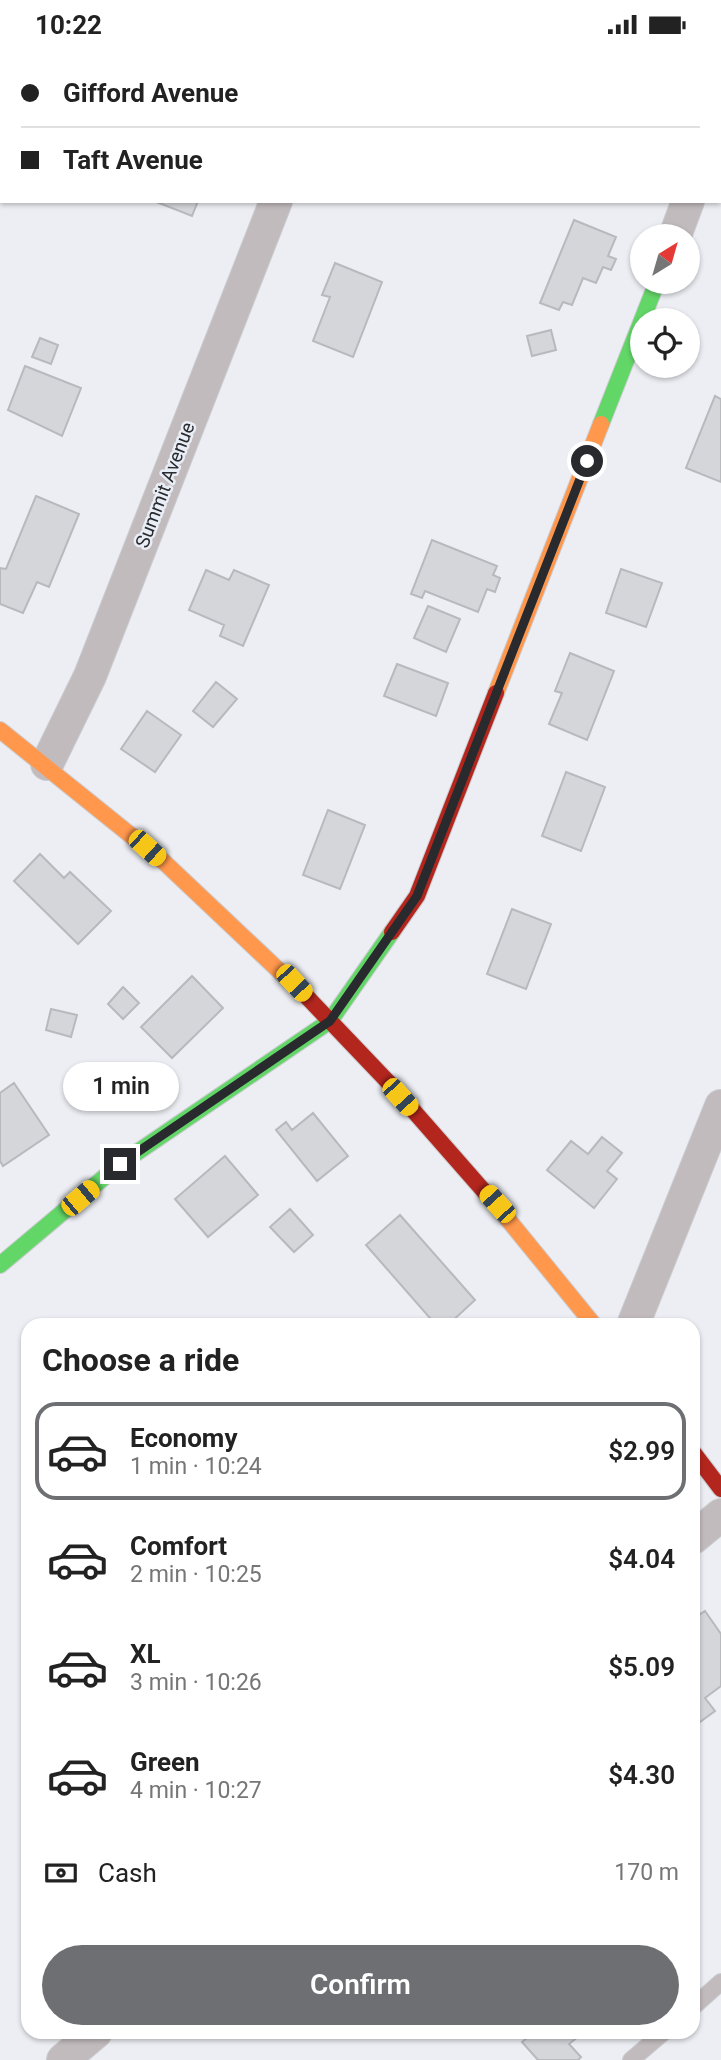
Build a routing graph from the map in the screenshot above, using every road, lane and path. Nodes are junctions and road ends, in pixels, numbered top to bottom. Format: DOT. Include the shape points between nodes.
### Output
graph roads {
  1 [pos="275,203"];
  2 [pos="687,203"];
  3 [pos="679,224"];
  4 [pos="652,294"];
  5 [pos="0,730"];
  6 [pos="47,765"];
  7 [pos="330,1021"];
  8 [pos="721,1106"];
  9 [pos="0,1265"];
  10 [pos="589,1318"];
  11 [pos="636,1318"];
  12 [pos="700,1461"];
  13 [pos="721,1489"];
  14 [pos="721,1515"];
  15 [pos="700,1532"];
  16 [pos="721,1982"];
  17 [pos="700,2001"];
  18 [pos="88,2039"];
  19 [pos="656,2039"];
  20 [pos="63,2060"];
  21 [pos="631,2060"];
  1 -- 6 [label="street, Summit Avenue" via="90,676"];
  2 -- 3 [label="street"];
  4 -- 7 [label="street" via="417,896"];
  5 -- 6 [label="street"];
  6 -- 7 [label="street" via="246,936"];
  7 -- 9 [label="street" via="120,1164"];
  7 -- 10 [label="street" via="511,1219"];
  8 -- 11 [label="street"];
  12 -- 13 [label="street"];
  14 -- 15 [label="street"];
  16 -- 17 [label="lane"];
  18 -- 20 [label="street"];
  19 -- 21 [label="lane"];
}
